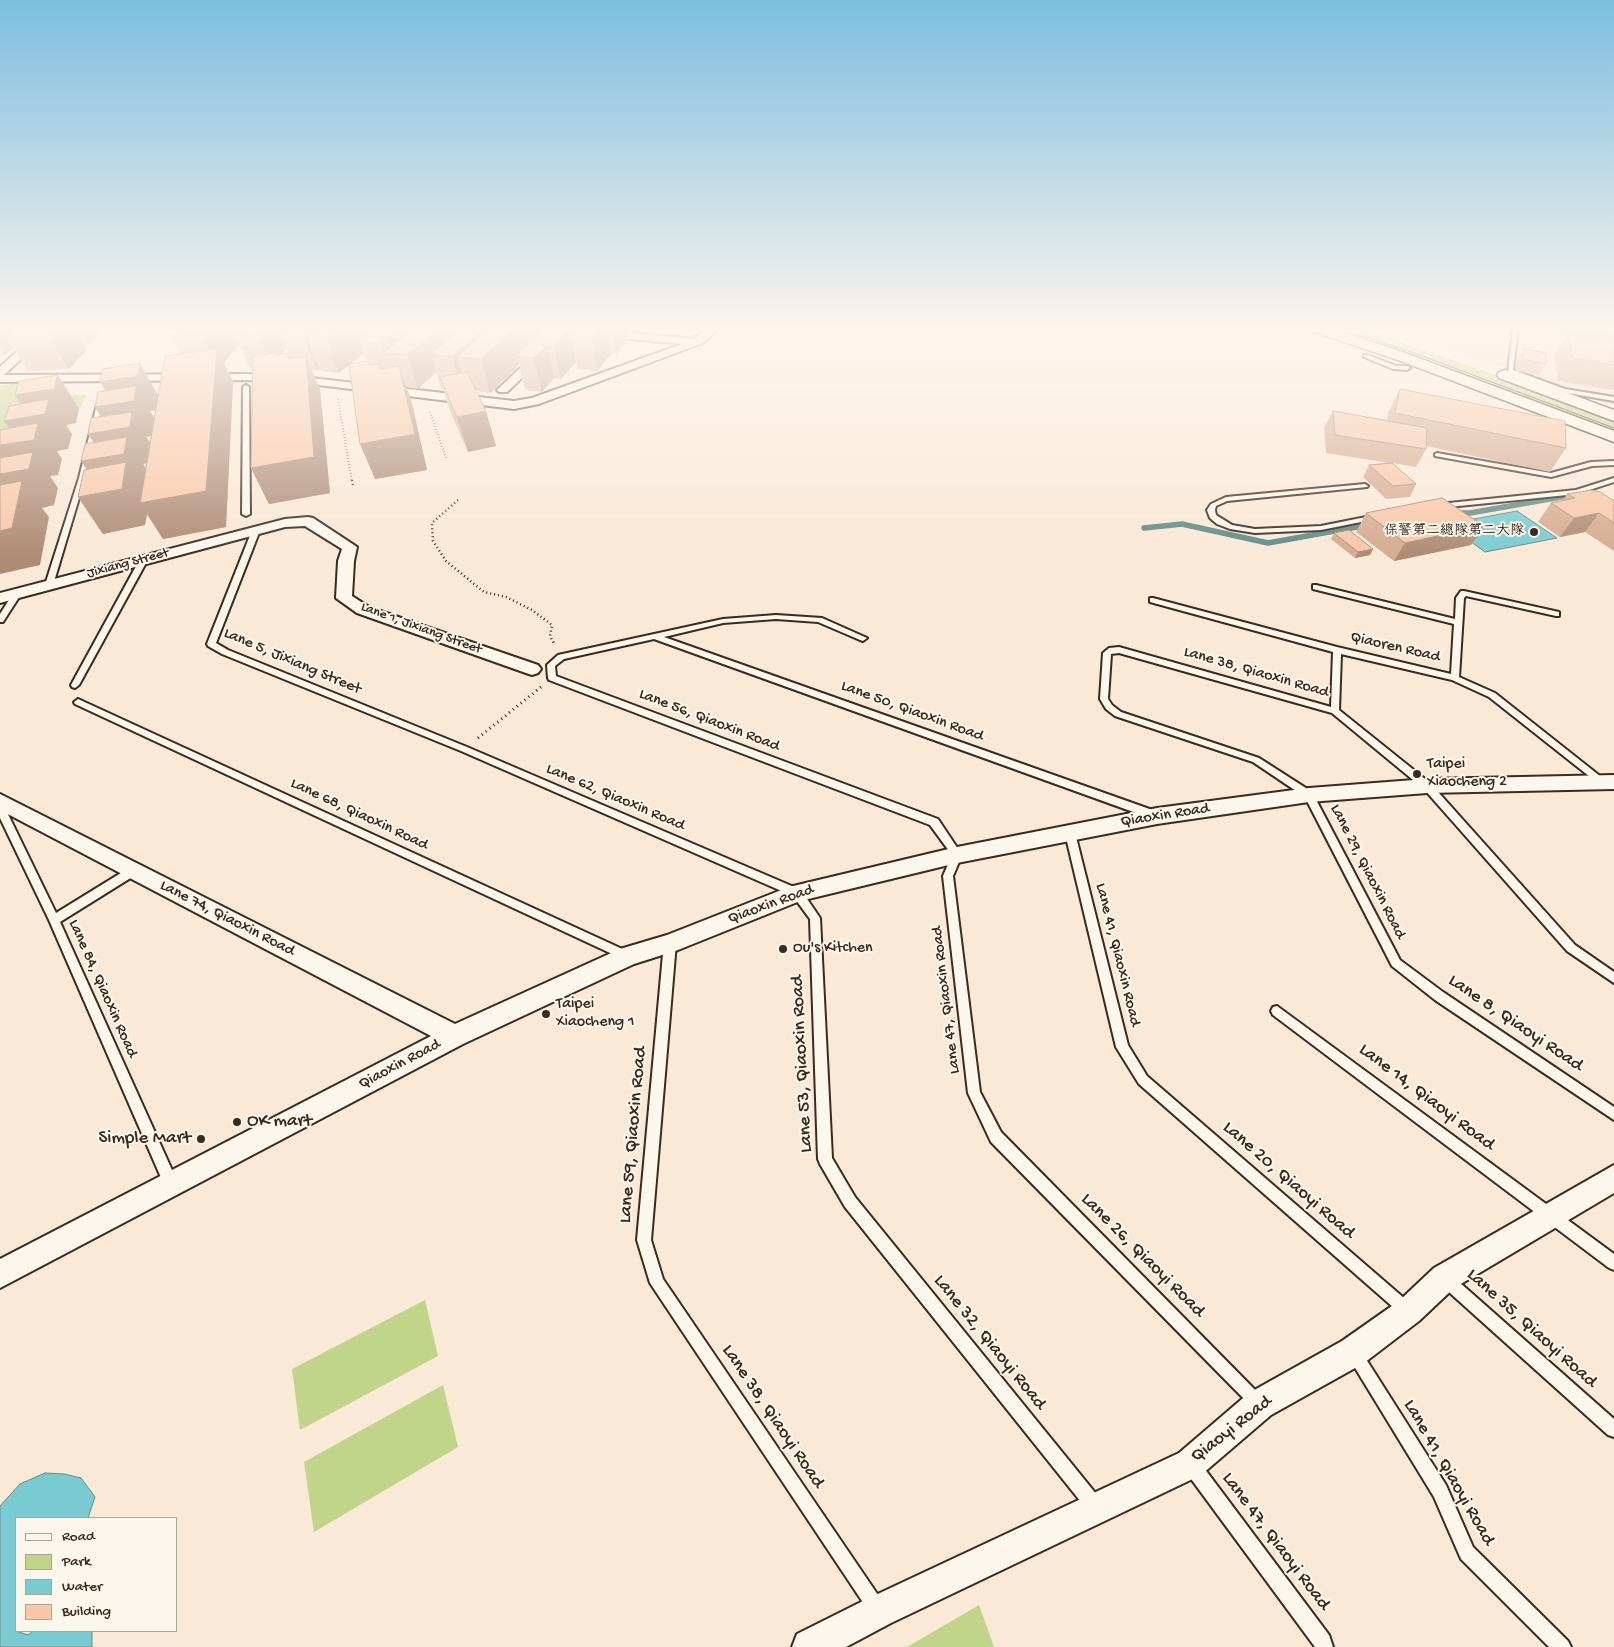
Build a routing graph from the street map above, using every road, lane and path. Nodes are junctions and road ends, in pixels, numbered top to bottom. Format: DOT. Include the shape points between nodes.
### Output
graph roads {
  1 [pos="246,405"];
  2 [pos="340,405"];
  3 [pos="1529,405"];
  4 [pos="1584,405"];
  5 [pos="428,407"];
  6 [pos="99,408"];
  7 [pos="1614,416"];
  8 [pos="1614,437"];
  9 [pos="1437,455"];
  10 [pos="446,458"];
  11 [pos="1614,463"];
  12 [pos="1614,480"];
  13 [pos="352,484"];
  14 [pos="1365,486"];
  15 [pos="458,500"];
  16 [pos="1435,507"];
  17 [pos="246,514"];
  18 [pos="1388,515"];
  19 [pos="256,530"];
  20 [pos="143,561"];
  21 [pos="49,586"];
  22 [pos="1316,587"];
  23 [pos="17,594"];
  24 [pos="0,598"];
  25 [pos="1153,600"];
  26 [pos="1556,614"];
  27 [pos="0,620"];
  28 [pos="1458,622"];
  29 [pos="656,636"];
  30 [pos="863,638"];
  31 [pos="1337,650"];
  32 [pos="561,657"];
  33 [pos="532,669"];
  34 [pos="552,678"];
  35 [pos="1455,678"];
  36 [pos="75,685"];
  37 [pos="78,702"];
  38 [pos="1335,711"];
  39 [pos="420,731"];
  40 [pos="464,749"];
  41 [pos="1608,782"];
  42 [pos="1427,786"];
  43 [pos="1309,795"];
  44 [pos="0,801"];
  45 [pos="0,808"];
  46 [pos="1157,816"];
  47 [pos="1070,833"];
  48 [pos="957,855"];
  49 [pos="133,871"];
  50 [pos="797,893"];
  51 [pos="54,920"];
  52 [pos="670,944"];
  53 [pos="628,956"];
  54 [pos="1396,963"];
  55 [pos="1614,978"];
  56 [pos="1277,1011"];
  57 [pos="455,1036"];
  58 [pos="1143,1080"];
  59 [pos="1614,1114"];
  60 [pos="996,1137"];
  61 [pos="1614,1178"];
  62 [pos="171,1184"];
  63 [pos="850,1202"];
  64 [pos="1552,1215"];
  65 [pos="644,1240"];
  66 [pos="1614,1262"];
  67 [pos="0,1274"];
  68 [pos="1444,1278"];
  69 [pos="1409,1311"];
  70 [pos="1353,1352"];
  71 [pos="1260,1404"];
  72 [pos="1614,1429"];
  73 [pos="1190,1464"];
  74 [pos="1097,1508"];
  75 [pos="878,1611"];
  76 [pos="810,1647"];
  77 [pos="1324,1647"];
  78 [pos="1562,1647"];
  1 -- 17 [label="lane"];
  2 -- 13 [label="path"];
  3 -- 8 [label="street"];
  4 -- 7 [label="street"];
  5 -- 10 [label="path"];
  6 -- 21 [label="lane" via="82,478"];
  9 -- 11 [label="lane" via="1551,475 1591,464"];
  12 -- 16 [label="lane" via="1577,492"];
  14 -- 18 [label="lane" via="1226,499 1213,505 1211,510 1213,516 1230,527 1255,531 1321,528"];
  15 -- 32 [label="path" via="432,523 433,541 446,561 484,592 506,597 552,625 550,636"];
  19 -- 20 [label="street, Jixiang Street"];
  19 -- 33 [label="street, Lane 1, Jixiang Street" via="308,521 350,547 344,598 363,610"];
  19 -- 39 [label="lane, Lane 5, Jixiang Street" via="211,644"];
  20 -- 21 [label="street, Jixiang Street"];
  20 -- 36 [label="lane"];
  21 -- 23 [label="street, Jixiang Street"];
  22 -- 28 [label="lane"];
  23 -- 24 [label="street, Jixiang Street"];
  23 -- 27 [label="lane"];
  25 -- 31 [label="lane, Qiaoren Road"];
  26 -- 28 [label="lane" via="1464,593 1460,598"];
  28 -- 35 [label="lane"];
  29 -- 30 [label="lane" via="723,621 776,617 819,620"];
  29 -- 32 [label="lane"];
  29 -- 46 [label="lane, Lane 50, Qiaoxin Road"];
  31 -- 35 [label="lane, Qiaoren Road"];
  31 -- 38 [label="lane"];
  32 -- 34 [label="lane" via="551,665"];
  34 -- 40 [label="path"];
  34 -- 48 [label="lane, Lane 56, Qiaoxin Road" via="934,822"];
  35 -- 41 [label="lane, Qiaoren Road" via="1492,695"];
  37 -- 53 [label="lane, Lane 68, Qiaoxin Road"];
  38 -- 42 [label="lane, Lane 38, Qiaoxin Road"];
  38 -- 43 [label="lane, Lane 38, Qiaoxin Road" via="1119,650 1107,653 1104,699 1118,714 1256,760"];
  39 -- 40 [label="lane, Lane 62, Qiaoxin Road"];
  40 -- 50 [label="lane, Lane 62, Qiaoxin Road"];
  41 -- 42 [label="street, Qiaoxin Road"];
  42 -- 43 [label="street, Qiaoxin Road"];
  42 -- 55 [label="lane, Lane 38, Qiaoxin Road" via="1571,948"];
  43 -- 46 [label="street, Qiaoxin Road"];
  43 -- 54 [label="lane, Lane 29, Qiaoxin Road"];
  44 -- 49 [label="street, Lane 74, Qiaoxin Road"];
  45 -- 51 [label="lane, Lane 84, Qiaoxin Road"];
  46 -- 47 [label="street, Qiaoxin Road"];
  47 -- 48 [label="street, Qiaoxin Road"];
  47 -- 58 [label="lane, Lane 41, Qiaoxin Road" via="1122,1047"];
  48 -- 50 [label="street, Qiaoxin Road"];
  48 -- 60 [label="lane, Lane 47, Qiaoxin Road" via="948,876 974,1093"];
  49 -- 51 [label="lane"];
  49 -- 57 [label="street, Lane 74, Qiaoxin Road"];
  50 -- 52 [label="street, Qiaoxin Road"];
  50 -- 63 [label="lane, Lane 53, Qiaoxin Road" via="815,918 825,1159"];
  51 -- 62 [label="lane, Lane 84, Qiaoxin Road"];
  52 -- 53 [label="street, Qiaoxin Road"];
  52 -- 65 [label="lane, Lane 59, Qiaoxin Road"];
  53 -- 57 [label="street, Qiaoxin Road"];
  54 -- 59 [label="lane, Lane 8, Qiaoyi Road" via="1439,996"];
  56 -- 64 [label="lane, Lane 14, Qiaoyi Road"];
  57 -- 62 [label="street, Qiaoxin Road"];
  58 -- 69 [label="lane, Lane 20, Qiaoyi Road"];
  60 -- 71 [label="lane, Lane 26, Qiaoyi Road"];
  61 -- 64 [label="street, Qiaoyi Road"];
  62 -- 67 [label="street, Qiaoxin Road"];
  63 -- 74 [label="lane, Lane 32, Qiaoyi Road"];
  64 -- 66 [label="lane, Lane 14, Qiaoyi Road"];
  64 -- 68 [label="street, Qiaoyi Road"];
  65 -- 75 [label="lane, Lane 38, Qiaoyi Road" via="657,1283"];
  68 -- 69 [label="street, Qiaoyi Road"];
  68 -- 72 [label="lane, Lane 35, Qiaoyi Road"];
  69 -- 70 [label="street, Qiaoyi Road"];
  70 -- 71 [label="street, Qiaoyi Road"];
  70 -- 78 [label="lane, Lane 41, Qiaoyi Road" via="1440,1491 1467,1553"];
  71 -- 73 [label="street, Qiaoyi Road"];
  73 -- 74 [label="street, Qiaoyi Road"];
  73 -- 77 [label="lane, Lane 47, Qiaoyi Road" via="1323,1641"];
  74 -- 75 [label="street, Qiaoyi Road"];
  75 -- 76 [label="street, Qiaoyi Road"];
}
